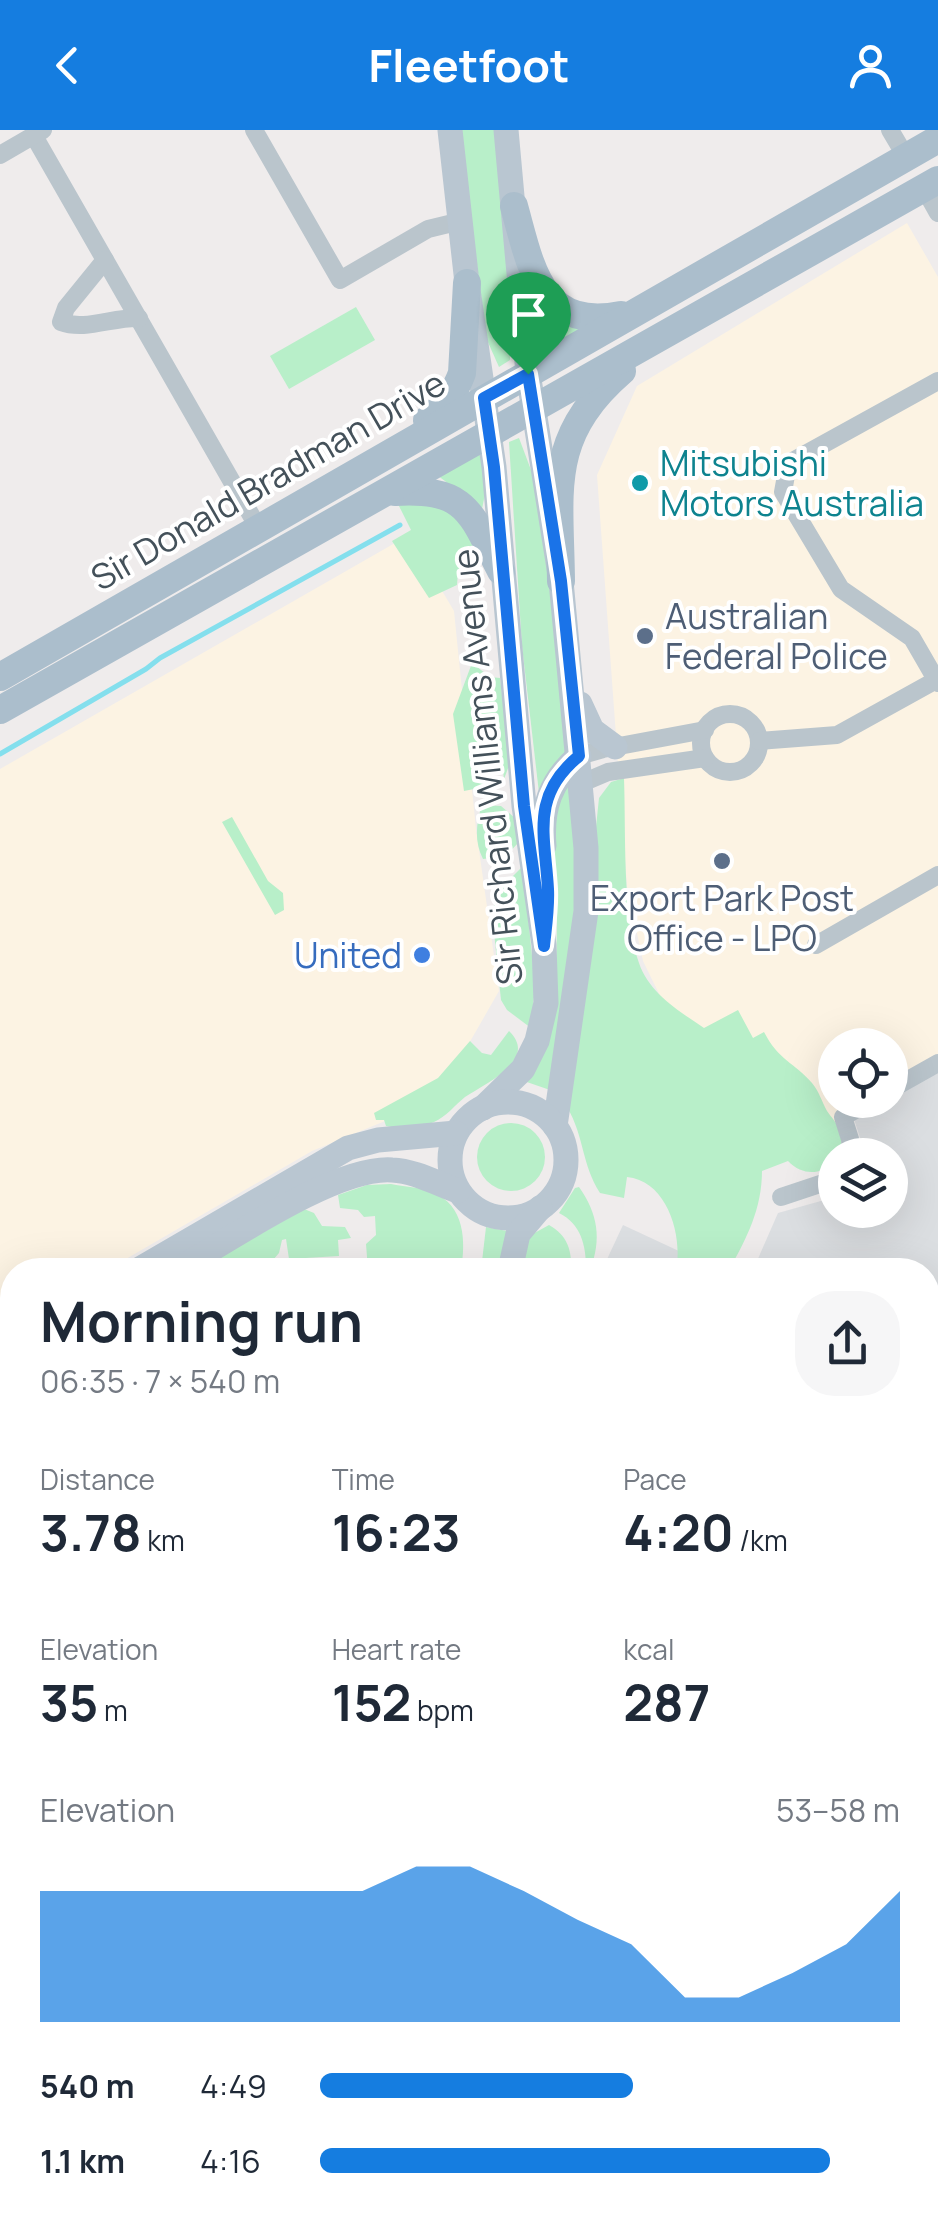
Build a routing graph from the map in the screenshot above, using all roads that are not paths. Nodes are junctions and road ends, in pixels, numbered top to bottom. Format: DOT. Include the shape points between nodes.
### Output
graph roads {
  1 [pos="254,130"];
  2 [pos="450,130"];
  3 [pos="506,130"];
  4 [pos="890,130"];
  5 [pos="39,133"];
  6 [pos="938,139"];
  7 [pos="0,155"];
  8 [pos="906,157"];
  9 [pos="931,184"];
  10 [pos="514,206"];
  11 [pos="938,214"];
  12 [pos="461,221"];
  13 [pos="105,260"];
  14 [pos="467,283"];
  15 [pos="634,312"];
  16 [pos="138,318"];
  17 [pos="674,330"];
  18 [pos="528,374"];
  19 [pos="938,381"];
  20 [pos="484,398"];
  21 [pos="532,410"];
  22 [pos="489,434"];
  23 [pos="349,476"];
  24 [pos="386,492"];
  25 [pos="260,529"];
  26 [pos="501,571"];
  27 [pos="561,581"];
  28 [pos="570,676"];
  29 [pos="0,677"];
  30 [pos="937,681"];
  31 [pos="0,707"];
  32 [pos="705,730"];
  33 [pos="759,741"];
  34 [pos="615,747"];
  35 [pos="579,756"];
  36 [pos="705,758"];
  37 [pos="582,783"];
  38 [pos="938,874"];
  39 [pos="816,944"];
  40 [pos="544,946"];
  41 [pos="938,1063"];
  42 [pos="908,1080"];
  43 [pos="483,1108"];
  44 [pos="555,1126"];
  45 [pos="456,1133"];
  46 [pos="818,1185"];
  47 [pos="458,1190"];
  48 [pos="781,1198"];
  49 [pos="542,1206"];
  50 [pos="159,1258"];
  51 [pos="198,1258"];
  52 [pos="513,1258"];
  1 -- 12 [label="street" via="340,280 428,229"];
  2 -- 12 [label="main road, Sir Richard Williams Avenue"];
  3 -- 10 [label="main road, Sir Richard Williams Avenue"];
  4 -- 8 [label="street"];
  5 -- 7 [label="street"];
  5 -- 13 [label="street"];
  6 -- 8 [label="main road, Sir Donald Bradman Drive"];
  8 -- 15 [label="main road, Sir Donald Bradman Drive"];
  9 -- 11 [label="street"];
  9 -- 17 [label="main road, Sir Donald Bradman Drive"];
  10 -- 15 [label="main road" via="530,266 550,299 586,318"];
  10 -- 18 [label="main road, Sir Richard Williams Avenue"];
  12 -- 14 [label="main road, Sir Richard Williams Avenue"];
  13 -- 16 [label="street"];
  13 -- 16 [label="street" via="62,322 75,327"];
  14 -- 20 [label="main road, Sir Richard Williams Avenue"];
  14 -- 23 [label="main road" via="456,388 441,410"];
  15 -- 18 [label="main road, Sir Donald Bradman Drive"];
  16 -- 25 [label="street"];
  17 -- 21 [label="main road, Sir Donald Bradman Drive"];
  17 -- 27 [label="main road" via="610,381 573,427 559,476"];
  18 -- 20 [label="main road, Sir Donald Bradman Drive"];
  18 -- 21 [label="main road, Sir Richard Williams Avenue"];
  19 -- 30 [label="street" via="793,461 783,492 840,589 912,638"];
  20 -- 22 [label="main road, Sir Richard Williams Avenue"];
  20 -- 23 [label="main road, Sir Donald Bradman Drive"];
  21 -- 22 [label="main road, Sir Donald Bradman Drive"];
  21 -- 27 [label="main road, Sir Richard Williams Avenue"];
  22 -- 24 [label="main road, Sir Donald Bradman Drive"];
  22 -- 26 [label="main road, Sir Richard Williams Avenue"];
  23 -- 25 [label="main road, Sir Donald Bradman Drive"];
  24 -- 26 [label="main road" via="428,490 457,500"];
  24 -- 31 [label="main road, Sir Donald Bradman Drive"];
  25 -- 29 [label="main road, Sir Donald Bradman Drive"];
  26 -- 40 [label="main road, Sir Richard Williams Avenue"];
  27 -- 28 [label="main road, Sir Richard Williams Avenue"];
  28 -- 34 [label="main road" via="586,719"];
  28 -- 35 [label="main road, Sir Richard Williams Avenue"];
  30 -- 33 [label="street" via="837,735"];
  32 -- 33 [label="street" via="718,717 736,715 752,724"];
  32 -- 34 [label="street"];
  32 -- 36 [label="street"];
  33 -- 36 [label="street" via="755,758 741,770 724,772"];
  34 -- 35 [label="street"];
  35 -- 37 [label="main road, Sir Richard Williams Avenue"];
  35 -- 40 [label="main road" via="554,784 542,823"];
  36 -- 37 [label="street" via="608,772"];
  37 -- 44 [label="main road, Sir Richard Williams Avenue" via="586,910"];
  38 -- 39 [label="street"];
  40 -- 43 [label="main road, Sir Richard Williams Avenue" via="546,1003 537,1041 523,1069"];
  41 -- 42 [label="street"];
  43 -- 44 [label="main road" via="514,1102"];
  43 -- 45 [label="main road"];
  44 -- 49 [label="main road" via="566,1163 558,1188"];
  45 -- 47 [label="main road" via="450,1152"];
  45 -- 50 [label="main road" via="348,1148"];
  46 -- 48 [label="street"];
  47 -- 49 [label="main road" via="491,1216 516,1217"];
  47 -- 51 [label="main road" via="374,1170 310,1195"];
  49 -- 52 [label="main road" via="518,1234"];
}
